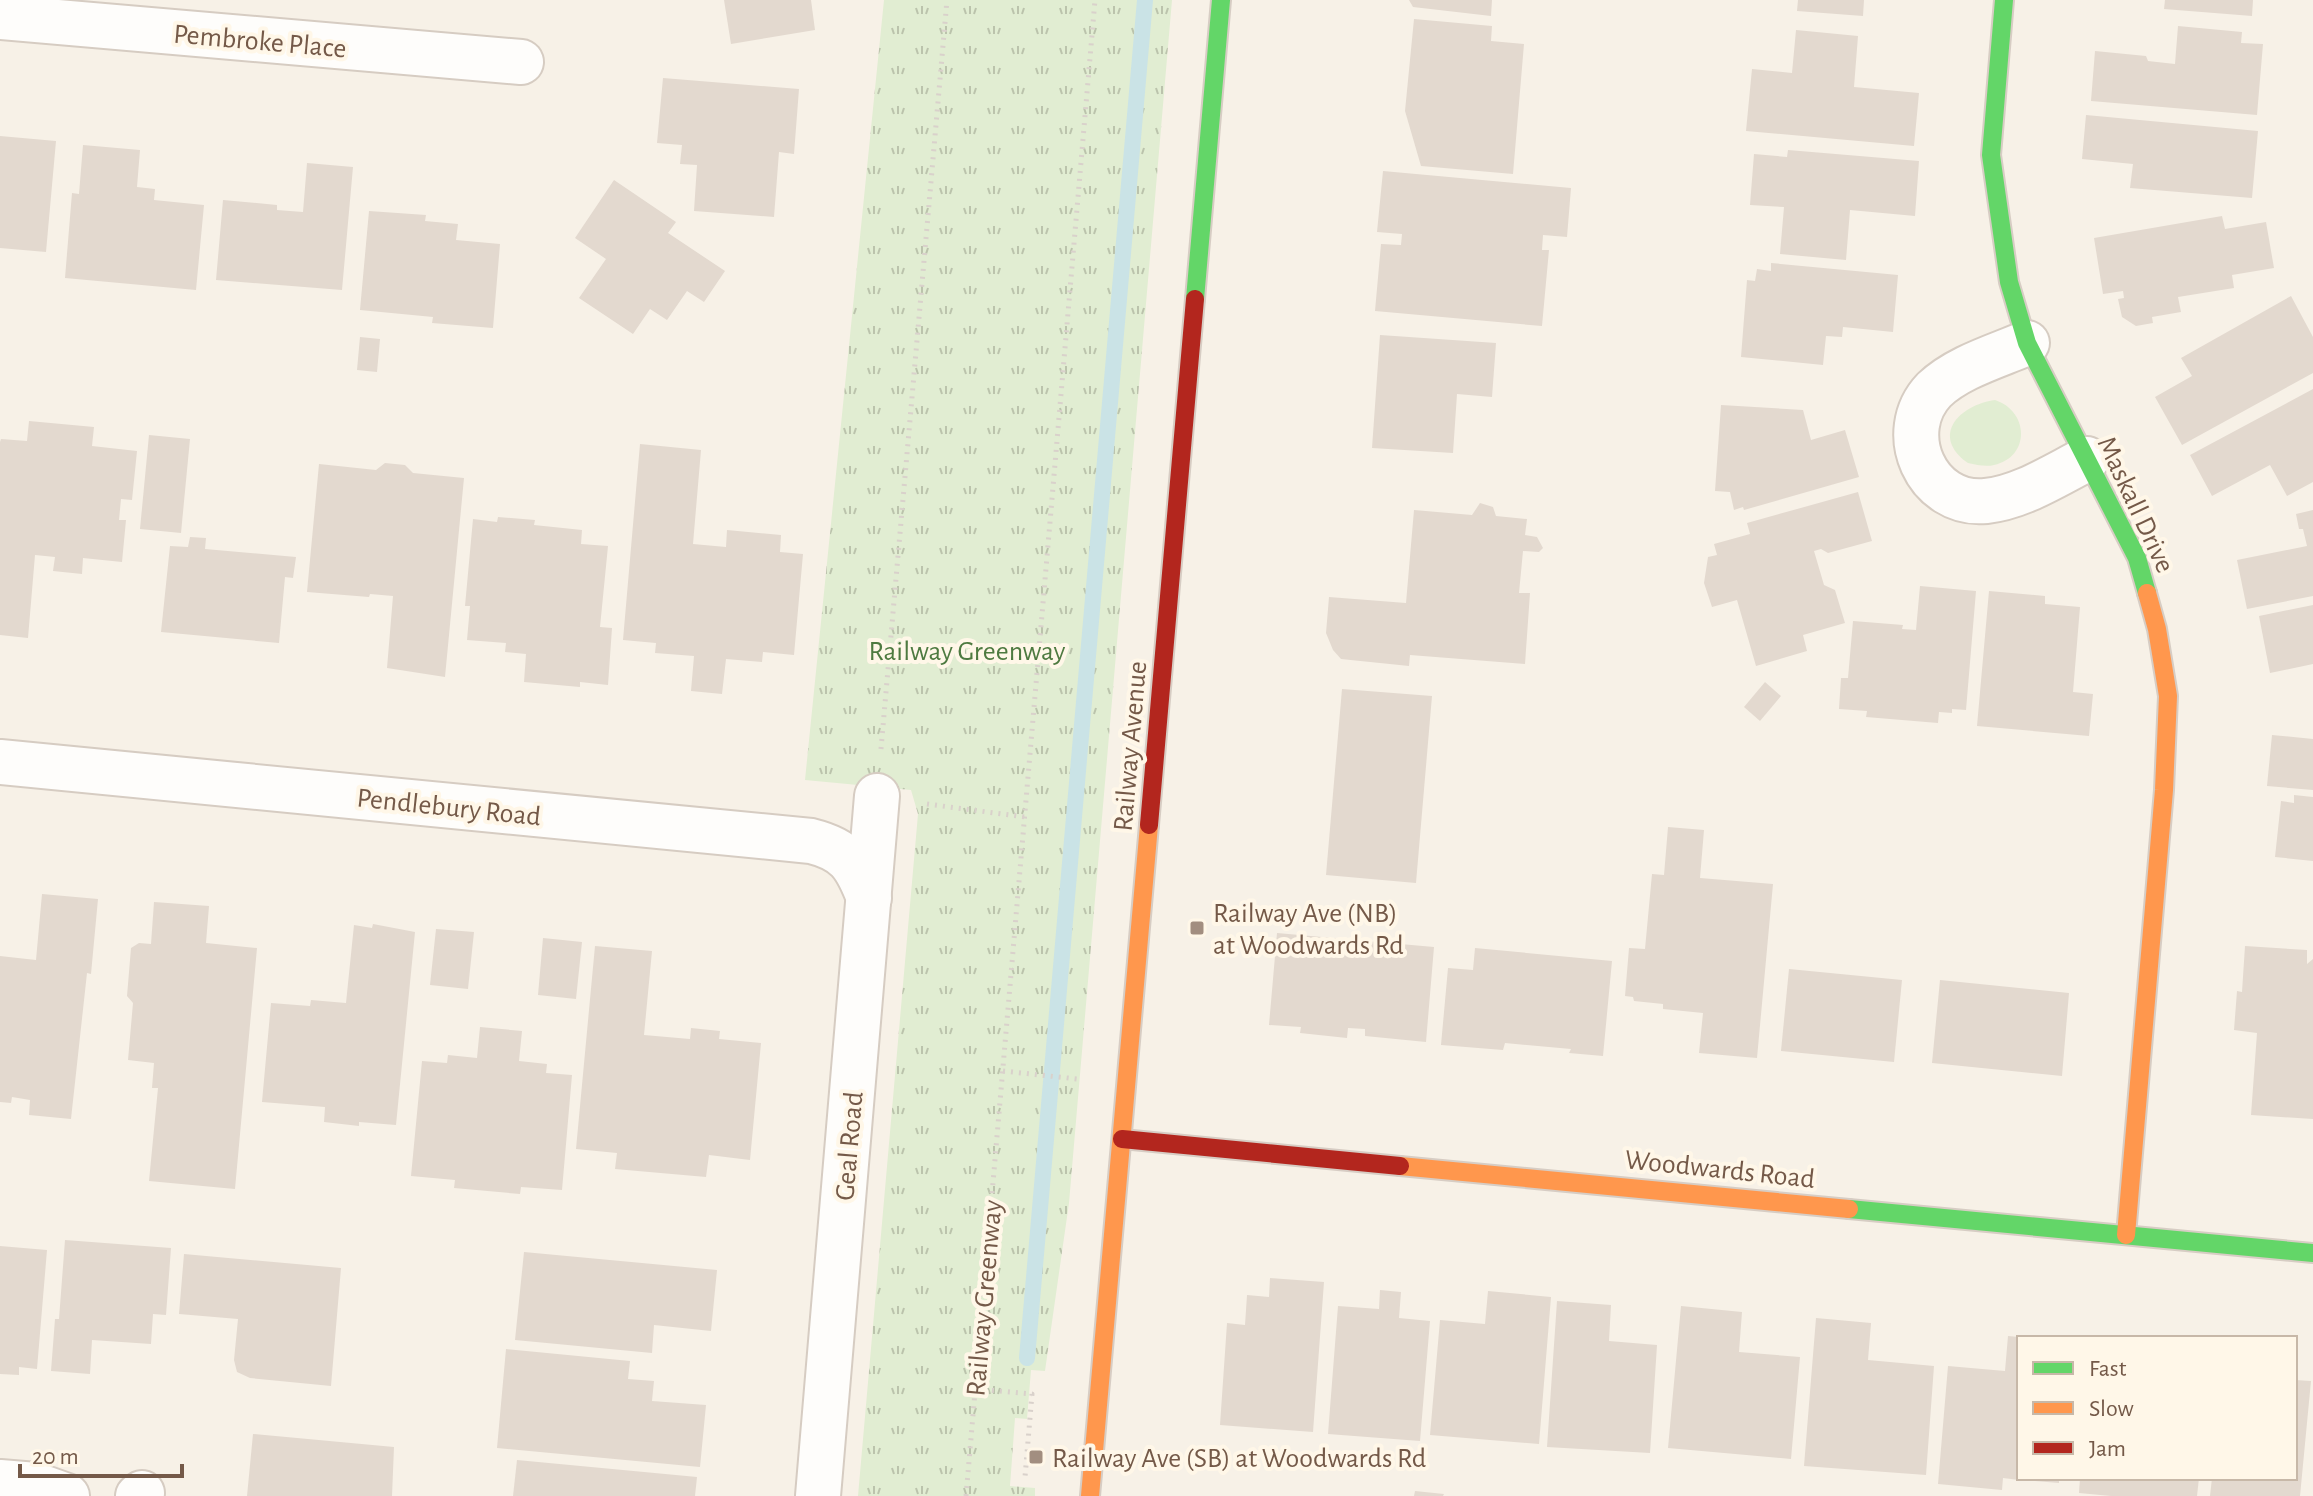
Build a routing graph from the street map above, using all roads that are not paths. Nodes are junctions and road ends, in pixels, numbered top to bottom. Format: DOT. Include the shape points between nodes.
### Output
graph roads {
  1 [pos="1221,0"];
  2 [pos="2004,0"];
  3 [pos="0,17"];
  4 [pos="521,62"];
  5 [pos="2027,343"];
  6 [pos="2087,459"];
  7 [pos="0,762"];
  8 [pos="877,796"];
  9 [pos="869,898"];
  10 [pos="1122,1139"];
  11 [pos="2126,1235"];
  12 [pos="2313,1253"];
  13 [pos="0,1482"];
  14 [pos="67,1496"];
  15 [pos="818,1496"];
  16 [pos="1090,1496"];
  1 -- 10 [label="street, Railway Avenue"];
  2 -- 5 [label="street, Maskall Drive" via="1991,155 2009,282"];
  3 -- 4 [label="street, Pembroke Place"];
  5 -- 6 [label="street, Maskall Drive"];
  5 -- 6 [label="street" via="1958,373 1935,389 1920,409 1915,429 1917,453 1927,473 1941,489 1982,502 2026,489"];
  6 -- 11 [label="street, Maskall Drive" via="2137,558 2168,696"];
  7 -- 9 [label="street, Pendlebury Road" via="811,841 832,847 855,866"];
  8 -- 9 [label="street, Geal Road"];
  9 -- 15 [label="street, Geal Road"];
  10 -- 11 [label="street, Woodwards Road"];
  10 -- 16 [label="street, Railway Avenue"];
  11 -- 12 [label="street, Woodwards Road"];
  13 -- 14 [label="street" via="36,1485"];
}
